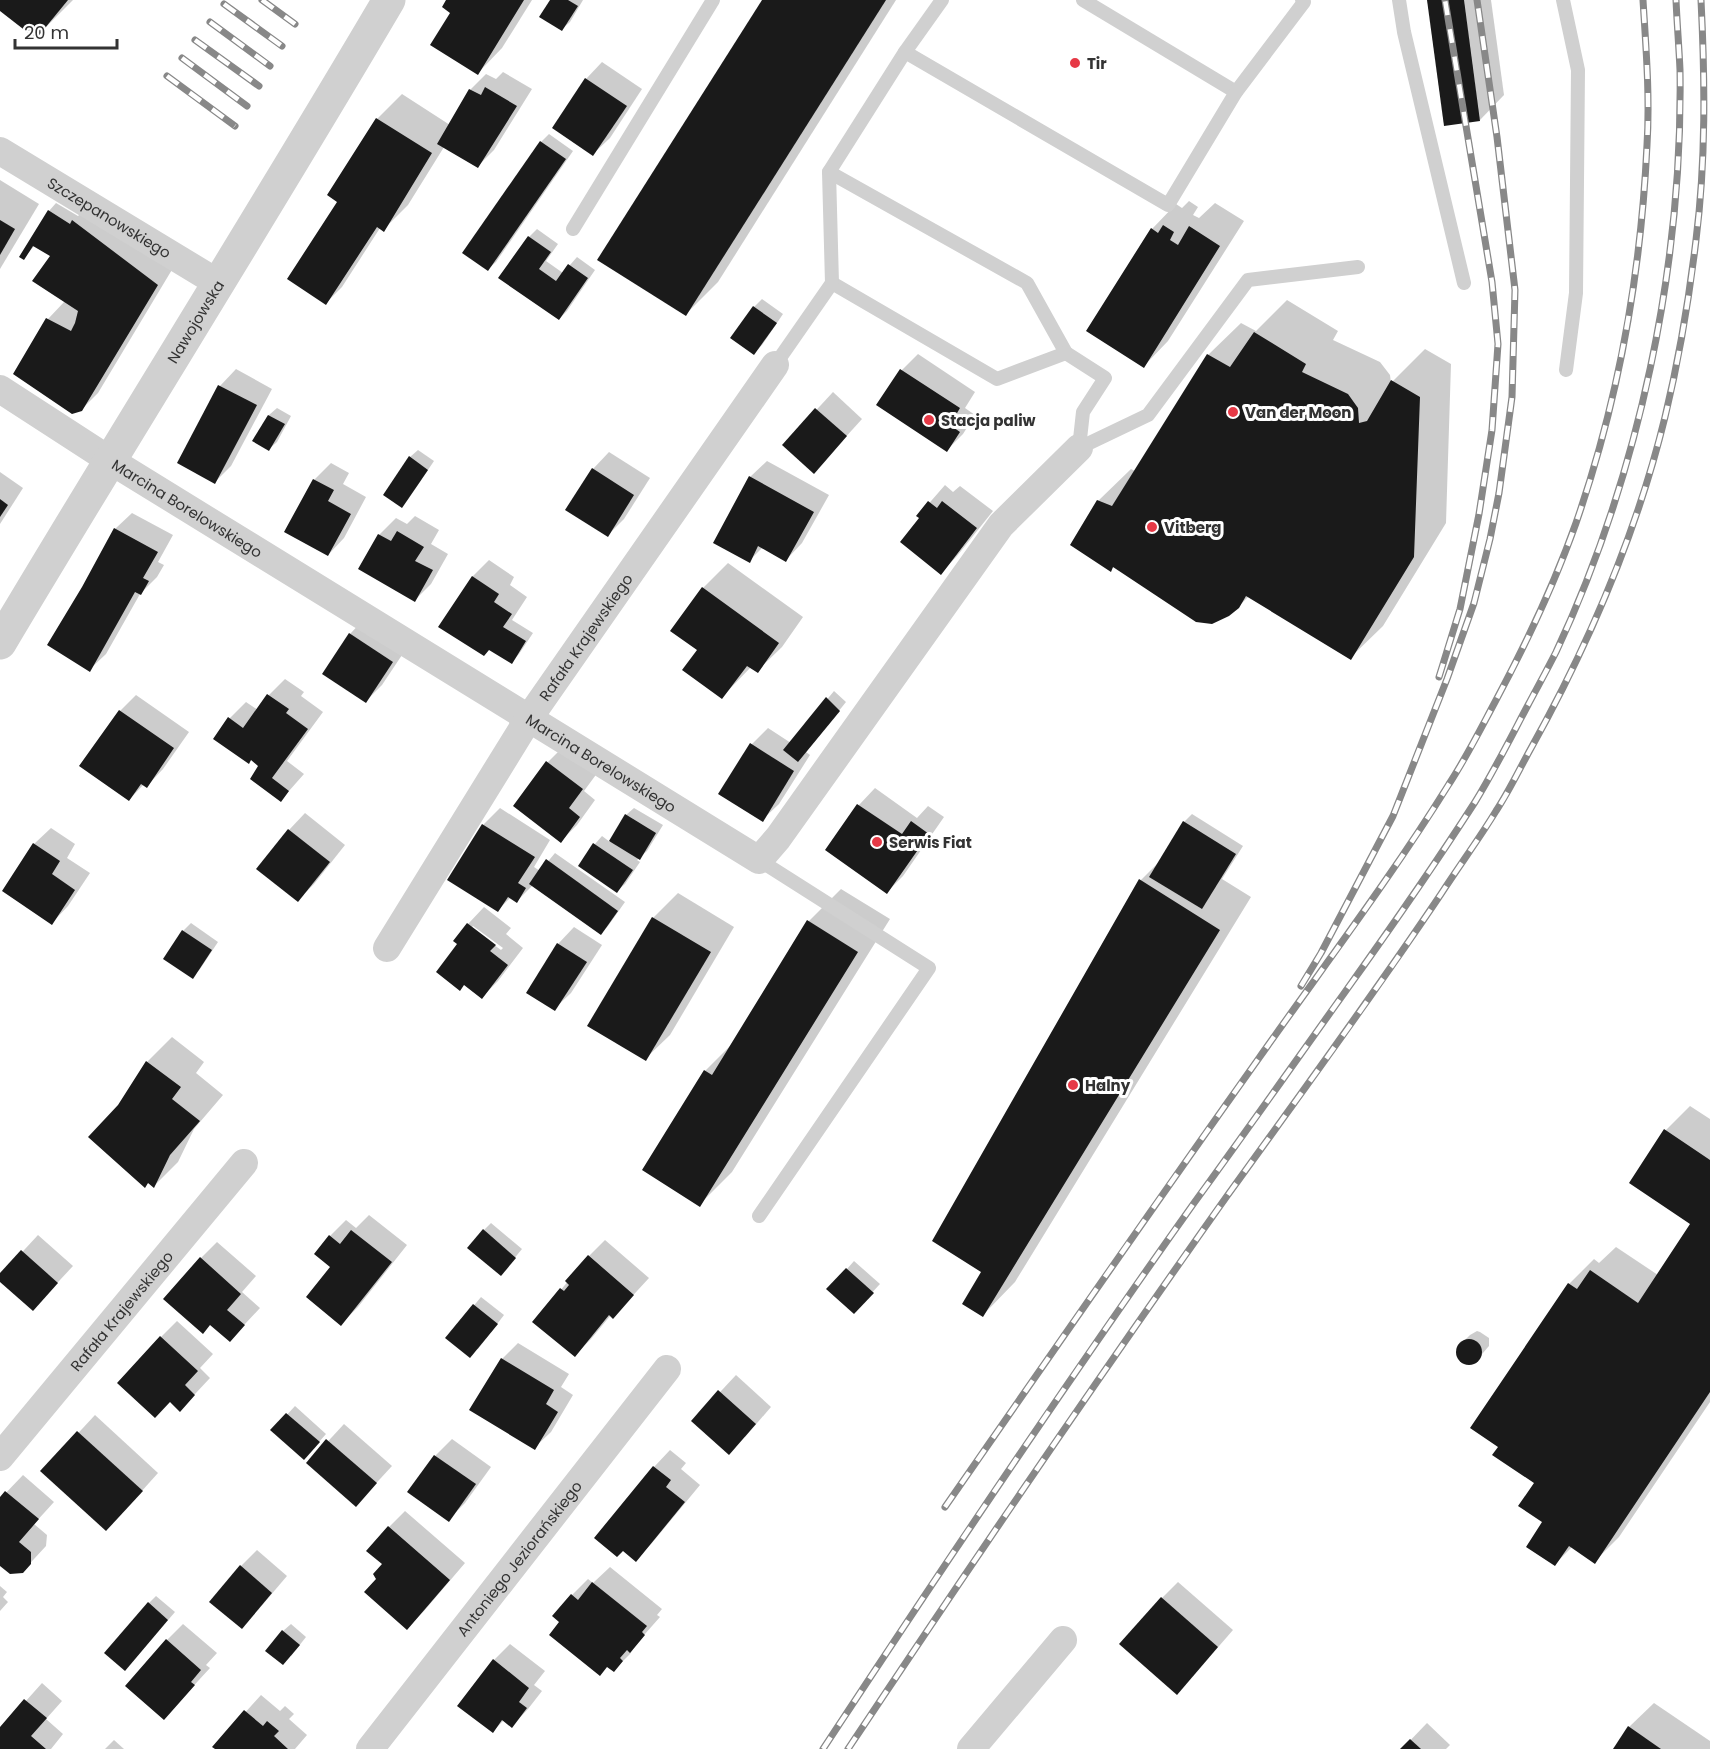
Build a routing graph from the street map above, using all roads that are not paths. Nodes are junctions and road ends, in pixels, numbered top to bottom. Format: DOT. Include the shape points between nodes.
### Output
graph roads {
  1 [pos="390,0"];
  2 [pos="713,0"];
  3 [pos="942,0"];
  4 [pos="1083,0"];
  5 [pos="1302,0"];
  6 [pos="1400,0"];
  7 [pos="1563,0"];
  8 [pos="905,52"];
  9 [pos="1236,92"];
  10 [pos="0,150"];
  11 [pos="829,172"];
  12 [pos="573,229"];
  13 [pos="1358,267"];
  14 [pos="218,283"];
  15 [pos="832,283"];
  16 [pos="1464,283"];
  17 [pos="1066,353"];
  18 [pos="775,364"];
  19 [pos="1566,369"];
  20 [pos="0,389"];
  21 [pos="1079,448"];
  22 [pos="111,461"];
  23 [pos="0,643"];
  24 [pos="529,718"];
  25 [pos="759,860"];
  26 [pos="387,948"];
  27 [pos="244,1163"];
  28 [pos="759,1216"];
  29 [pos="667,1369"];
  30 [pos="0,1457"];
  31 [pos="1063,1640"];
  32 [pos="370,1749"];
  33 [pos="971,1749"];
  1 -- 14 [label="street, Nawojowska"];
  2 -- 12 [label="lane"];
  3 -- 8 [label="lane"];
  4 -- 9 [label="lane"];
  5 -- 9 [label="lane"];
  6 -- 16 [label="lane" via="1404,32"];
  7 -- 19 [label="lane" via="1578,70 1576,293"];
  8 -- 9 [label="lane" via="1168,206"];
  8 -- 11 [label="lane"];
  10 -- 14 [label="street, Szczepanowskiego"];
  11 -- 15 [label="lane"];
  11 -- 17 [label="lane" via="1027,283"];
  13 -- 21 [label="lane" via="1248,280 1148,415"];
  14 -- 22 [label="street, Nawojowska"];
  15 -- 17 [label="lane" via="997,379"];
  15 -- 18 [label="lane"];
  17 -- 21 [label="lane" via="1105,378 1083,412"];
  18 -- 24 [label="street, Rafała Krajewskiego"];
  20 -- 22 [label="street, Marcina Borelowskiego"];
  21 -- 25 [label="street" via="1001,525"];
  22 -- 23 [label="street, Nawojowska"];
  22 -- 24 [label="street, Marcina Borelowskiego"];
  24 -- 25 [label="street, Marcina Borelowskiego"];
  24 -- 26 [label="street, Rafała Krajewskiego"];
  25 -- 28 [label="lane" via="929,968"];
  27 -- 30 [label="street, Rafała Krajewskiego"];
  29 -- 32 [label="street, Antoniego Jeziorańskiego"];
  31 -- 33 [label="street"];
}
